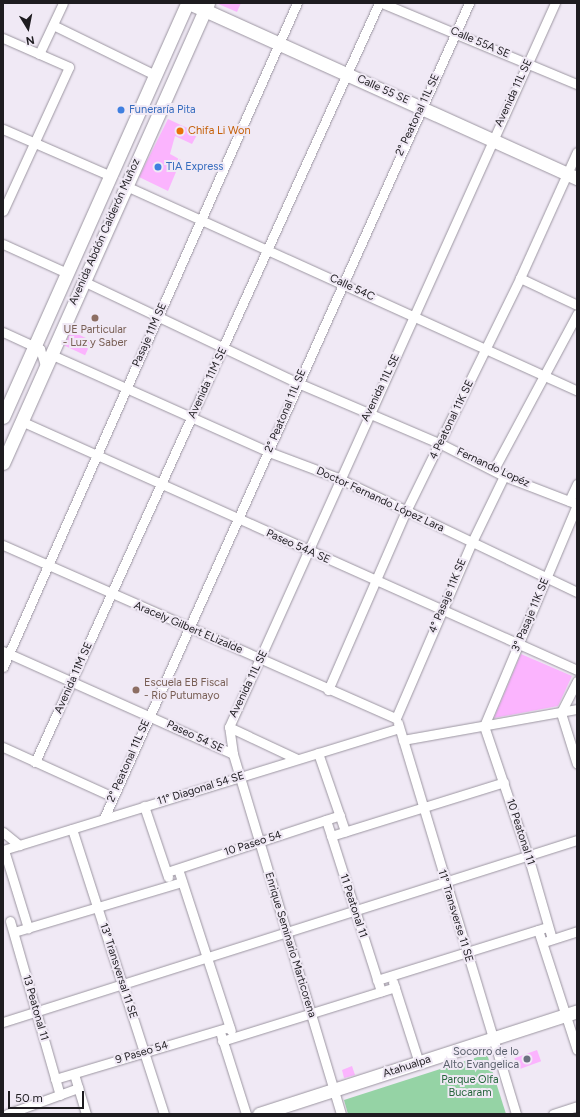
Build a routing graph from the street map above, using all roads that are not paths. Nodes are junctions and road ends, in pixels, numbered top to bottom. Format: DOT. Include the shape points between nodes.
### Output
graph roads {
  1 [pos="63,3"];
  2 [pos="188,3"];
  3 [pos="297,3"];
  4 [pos="381,3"];
  5 [pos="469,3"];
  6 [pos="555,3"];
  7 [pos="207,7"];
  8 [pos="53,25"];
  9 [pos="457,33"];
  10 [pos="3,38"];
  11 [pos="279,44"];
  12 [pos="39,54"];
  13 [pos="528,64"];
  14 [pos="347,74"];
  15 [pos="155,75"];
  16 [pos="577,84"];
  17 [pos="420,106"];
  18 [pos="3,129"];
  19 [pos="493,138"];
  20 [pos="34,143"];
  21 [pos="577,152"];
  22 [pos="572,175"];
  23 [pos="110,176"];
  24 [pos="126,186"];
  25 [pos="3,211"];
  26 [pos="201,219"];
  27 [pos="3,244"];
  28 [pos="268,250"];
  29 [pos="67,273"];
  30 [pos="520,278"];
  31 [pos="83,280"];
  32 [pos="344,284"];
  33 [pos="577,305"];
  34 [pos="577,314"];
  35 [pos="159,315"];
  36 [pos="415,317"];
  37 [pos="3,332"];
  38 [pos="34,346"];
  39 [pos="224,349"];
  40 [pos="486,349"];
  41 [pos="48,360"];
  42 [pos="546,376"];
  43 [pos="298,383"];
  44 [pos="126,388"];
  45 [pos="577,390"];
  46 [pos="368,415"];
  47 [pos="3,417"];
  48 [pos="192,417"];
  49 [pos="21,421"];
  50 [pos="441,444"];
  51 [pos="269,452"];
  52 [pos="96,457"];
  53 [pos="3,463"];
  54 [pos="494,470"];
  55 [pos="504,476"];
  56 [pos="338,478"];
  57 [pos="577,484"];
  58 [pos="161,485"];
  59 [pos="574,503"];
  60 [pos="406,512"];
  61 [pos="238,519"];
  62 [pos="471,544"];
  63 [pos="3,545"];
  64 [pos="307,552"];
  65 [pos="48,565"];
  66 [pos="546,578"];
  67 [pos="375,581"];
  68 [pos="577,592"];
  69 [pos="111,595"];
  70 [pos="442,611"];
  71 [pos="189,628"];
  72 [pos="519,644"];
  73 [pos="6,652"];
  74 [pos="261,660"];
  75 [pos="3,667"];
  76 [pos="577,670"];
  77 [pos="72,681"];
  78 [pos="577,681"];
  79 [pos="328,690"];
  80 [pos="577,710"];
  81 [pos="561,713"];
  82 [pos="149,716"];
  83 [pos="396,718"];
  84 [pos="484,726"];
  85 [pos="229,727"];
  86 [pos="399,728"];
  87 [pos="403,740"];
  88 [pos="3,747"];
  89 [pos="318,753"];
  90 [pos="233,754"];
  91 [pos="297,759"];
  92 [pos="577,761"];
  93 [pos="36,762"];
  94 [pos="240,777"];
  95 [pos="504,782"];
  96 [pos="113,797"];
  97 [pos="144,806"];
  98 [pos="423,807"];
  99 [pos="340,815"];
  100 [pos="104,818"];
  101 [pos="326,820"];
  102 [pos="72,829"];
  103 [pos="345,831"];
  104 [pos="3,832"];
  105 [pos="331,836"];
  106 [pos="577,840"];
  107 [pos="259,842"];
  108 [pos="19,845"];
  109 [pos="3,850"];
  110 [pos="528,856"];
  111 [pos="178,869"];
  112 [pos="167,872"];
  113 [pos="182,882"];
  114 [pos="445,883"];
  115 [pos="171,885"];
  116 [pos="97,907"];
  117 [pos="354,910"];
  118 [pos="24,917"];
  119 [pos="7,922"];
  120 [pos="547,927"];
  121 [pos="28,928"];
  122 [pos="538,930"];
  123 [pos="577,931"];
  124 [pos="14,932"];
  125 [pos="286,932"];
  126 [pos="552,939"];
  127 [pos="542,943"];
  128 [pos="465,951"];
  129 [pos="207,957"];
  130 [pos="391,976"];
  131 [pos="377,980"];
  132 [pos="122,984"];
  133 [pos="395,987"];
  134 [pos="381,992"];
  135 [pos="36,1012"];
  136 [pos="571,1013"];
  137 [pos="311,1014"];
  138 [pos="3,1022"];
  139 [pos="229,1027"];
  140 [pos="219,1030"];
  141 [pos="233,1038"];
  142 [pos="491,1039"];
  143 [pos="222,1041"];
  144 [pos="577,1050"];
  145 [pos="144,1052"];
  146 [pos="419,1063"];
  147 [pos="74,1074"];
  148 [pos="55,1079"];
  149 [pos="78,1088"];
  150 [pos="334,1090"];
  151 [pos="60,1095"];
  152 [pos="577,1106"];
  153 [pos="7,1114"];
  154 [pos="86,1114"];
  155 [pos="164,1114"];
  156 [pos="246,1114"];
  157 [pos="259,1114"];
  158 [pos="340,1114"];
  159 [pos="516,1114"];
  160 [pos="552,1114"];
  1 -- 8 [label="street"];
  2 -- 7 [label="main road, Calle 55 SE"];
  2 -- 15 [label="main road, Avenida Abdón Calderón Muñoz"];
  3 -- 11 [label="street, Pasaje 11M SE"];
  4 -- 9 [label="street, Calle 55A SE"];
  4 -- 14 [label="street, Avenida 11M SE"];
  5 -- 9 [label="street, 2° Peatonal 11L SE"];
  6 -- 13 [label="street, Avenida 11L SE"];
  7 -- 11 [label="main road, Calle 55 SE"];
  7 -- 24 [label="main road, Avenida Abdón Calderón Muñoz"];
  8 -- 12 [label="street"];
  8 -- 15 [label="street"];
  9 -- 13 [label="street, Calle 55A SE"];
  9 -- 17 [label="street, 2° Peatonal 11L SE"];
  10 -- 12 [label="street"];
  11 -- 14 [label="main road, Calle 55 SE"];
  11 -- 26 [label="street, Pasaje 11M SE"];
  12 -- 20 [label="street" via="69,67"];
  13 -- 16 [label="street, Calle 55A SE"];
  13 -- 19 [label="street, Avenida 11L SE"];
  14 -- 17 [label="main road, Calle 55 SE"];
  14 -- 28 [label="street, Avenida 11M SE"];
  15 -- 23 [label="main road, Avenida Abdón Calderón Muñoz"];
  17 -- 19 [label="main road, Calle 55 SE"];
  17 -- 32 [label="street, 2° Peatonal 11L SE"];
  18 -- 20 [label="street"];
  19 -- 22 [label="main road, Calle 55 SE"];
  19 -- 36 [label="street, Avenida 11L SE"];
  20 -- 23 [label="street"];
  20 -- 25 [label="street"];
  21 -- 22 [label="street, 4 Peatonal 11K SE"];
  22 -- 30 [label="street, 4 Peatonal 11K SE"];
  23 -- 29 [label="main road, Avenida Abdón Calderón Muñoz"];
  24 -- 26 [label="street, Calle 54C"];
  24 -- 31 [label="main road, Avenida Abdón Calderón Muñoz"];
  26 -- 28 [label="street, Calle 54C"];
  26 -- 35 [label="street, Pasaje 11M SE"];
  27 -- 29 [label="street"];
  28 -- 32 [label="street, Calle 54C"];
  28 -- 39 [label="street, Avenida 11M SE"];
  29 -- 38 [label="main road, Avenida Abdón Calderón Muñoz"];
  30 -- 33 [label="street"];
  30 -- 40 [label="street, 4 Peatonal 11K SE"];
  31 -- 35 [label="street, Fernando Lopéz"];
  31 -- 41 [label="main road, Avenida Abdón Calderón Muñoz"];
  32 -- 36 [label="street, Calle 54C"];
  32 -- 43 [label="street, 2° Peatonal 11L SE"];
  34 -- 42 [label="street"];
  35 -- 39 [label="street, Fernando Lopéz"];
  35 -- 44 [label="street, Pasaje 11M SE"];
  36 -- 40 [label="street, Calle 54C"];
  36 -- 46 [label="street, Avenida 11L SE"];
  37 -- 38 [label="street"];
  38 -- 41 [label="street" via="44,352"];
  38 -- 47 [label="main road, Avenida Abdón Calderón Muñoz"];
  39 -- 43 [label="street, Fernando Lopéz"];
  39 -- 48 [label="street, Avenida 11M SE"];
  40 -- 42 [label="street, Calle 54C"];
  40 -- 50 [label="street, 4 Peatonal 11K SE"];
  41 -- 44 [label="street, Doctor Fernando López Lara"];
  41 -- 49 [label="main road, Avenida Abdón Calderón Muñoz"];
  42 -- 45 [label="street, Calle 54C"];
  42 -- 54 [label="street"];
  43 -- 46 [label="street, Fernando Lopéz"];
  43 -- 51 [label="street, 2° Peatonal 11L SE"];
  44 -- 48 [label="street, Doctor Fernando López Lara"];
  44 -- 52 [label="street, Pasaje 11M SE"];
  46 -- 50 [label="street, Fernando Lopéz"];
  46 -- 56 [label="street, Avenida 11L SE"];
  48 -- 51 [label="street, Doctor Fernando López Lara"];
  48 -- 58 [label="street, Avenida 11M SE"];
  49 -- 52 [label="street, Paseo 54A SE"];
  49 -- 53 [label="main road, Avenida Abdón Calderón Muñoz"];
  50 -- 54 [label="street, Fernando Lopéz"];
  50 -- 60 [label="street, 4 Peatonal 11K SE"];
  51 -- 56 [label="street, Doctor Fernando López Lara"];
  51 -- 61 [label="street, 2° Peatonal 11L SE"];
  52 -- 58 [label="street, Paseo 54A SE"];
  52 -- 65 [label="street, Pasaje 11M SE"];
  54 -- 55 [label="street, Fernando Lopéz"];
  55 -- 59 [label="street, Fernando Lopéz"];
  55 -- 62 [label="street, 4° Pasaje 11K SE"];
  56 -- 60 [label="street, Doctor Fernando López Lara"];
  56 -- 64 [label="street, Avenida 11L SE"];
  57 -- 59 [label="street, 3° Pasaje 11K SE"];
  58 -- 61 [label="street, Paseo 54A SE"];
  58 -- 69 [label="street, Avenida 11M SE"];
  59 -- 66 [label="street, 3° Pasaje 11K SE"];
  60 -- 62 [label="street, Doctor Fernando López Lara"];
  60 -- 67 [label="street, 4 Peatonal 11K SE"];
  61 -- 64 [label="street, Paseo 54A SE"];
  61 -- 71 [label="street, 2° Peatonal 11L SE"];
  62 -- 66 [label="street, Doctor Fernando López Lara"];
  62 -- 70 [label="street, 4° Pasaje 11K SE"];
  63 -- 65 [label="street, Aracely Gilbert ELizalde"];
  64 -- 67 [label="street, Paseo 54A SE"];
  64 -- 74 [label="street, Avenida 11L SE"];
  65 -- 69 [label="street, Aracely Gilbert ELizalde"];
  65 -- 73 [label="street, Pasaje 11M SE"];
  66 -- 68 [label="street, Doctor Fernando López Lara"];
  66 -- 72 [label="street, 3° Pasaje 11K SE"];
  67 -- 70 [label="street, Paseo 54A SE"];
  67 -- 79 [label="street, 4 Peatonal 11K SE"];
  69 -- 71 [label="street, Aracely Gilbert ELizalde"];
  69 -- 77 [label="street, Avenida 11M SE"];
  70 -- 72 [label="street, Paseo 54A SE"];
  70 -- 83 [label="street, 4° Pasaje 11K SE"];
  71 -- 74 [label="street, Aracely Gilbert ELizalde"];
  71 -- 82 [label="street, 2° Peatonal 11L SE"];
  72 -- 76 [label="street, Paseo 54A SE"];
  72 -- 84 [label="street, 3° Pasaje 11K SE"];
  73 -- 75 [label="street, Pasaje 11M SE"];
  73 -- 77 [label="street, Paseo 54 SE"];
  74 -- 79 [label="street, Aracely Gilbert ELizalde"];
  74 -- 85 [label="street, Avenida 11L SE"];
  77 -- 82 [label="street, Paseo 54 SE"];
  77 -- 93 [label="street, Avenida 11M SE"];
  78 -- 81 [label="street"];
  79 -- 83 [label="street, Aracely Gilbert ELizalde"];
  80 -- 81 [label="street"];
  81 -- 84 [label="street"];
  81 -- 92 [label="street"];
  82 -- 90 [label="street, Paseo 54 SE"];
  82 -- 96 [label="street, 2° Peatonal 11L SE"];
  83 -- 86 [label="street, 11° Transverse 11 SE"];
  84 -- 87 [label="street"];
  84 -- 95 [label="street, 10 Peatonal 11"];
  85 -- 90 [label="street, Avenida 11L SE"];
  85 -- 91 [label="street"];
  86 -- 87 [label="street, 11° Transverse 11 SE"];
  86 -- 89 [label="street, 11° Diagonal 54 SE"];
  87 -- 98 [label="street, 11° Transverse 11 SE"];
  88 -- 93 [label="street"];
  89 -- 91 [label="street, 11° Diagonal 54 SE"];
  89 -- 99 [label="street"];
  90 -- 94 [label="street, Avenida 11L SE"];
  91 -- 94 [label="street, 11° Diagonal 54 SE"];
  93 -- 96 [label="street"];
  94 -- 97 [label="street, 11° Diagonal 54 SE"];
  94 -- 107 [label="street, Enrique Seminario Marticorena"];
  95 -- 98 [label="street"];
  95 -- 110 [label="street, 10 Peatonal 11"];
  96 -- 100 [label="street, 2° Peatonal 11L SE"];
  97 -- 100 [label="street, 11° Diagonal 54 SE"];
  97 -- 112 [label="street"];
  98 -- 103 [label="street"];
  98 -- 114 [label="street, 11° Transverse 11 SE"];
  99 -- 101 [label="street, 10 Paseo 54"];
  99 -- 103 [label="street"];
  100 -- 102 [label="street, 11° Diagonal 54 SE"];
  101 -- 105 [label="street, 11 Peatonal 11"];
  101 -- 107 [label="street, 10 Paseo 54"];
  102 -- 108 [label="street, 11° Diagonal 54 SE"];
  102 -- 116 [label="street, 13° Transversal 11 SE"];
  103 -- 105 [label="street"];
  104 -- 108 [label="street"];
  105 -- 117 [label="street, 11 Peatonal 11"];
  106 -- 110 [label="street"];
  107 -- 111 [label="street, 10 Paseo 54"];
  107 -- 125 [label="street, Enrique Seminario Marticorena"];
  108 -- 109 [label="street, 11° Diagonal 54 SE"];
  109 -- 118 [label="street"];
  110 -- 114 [label="street"];
  110 -- 120 [label="street, 10 Peatonal 11"];
  111 -- 112 [label="street, 10 Paseo 54"];
  111 -- 113 [label="street"];
  112 -- 115 [label="street"];
  113 -- 115 [label="street"];
  113 -- 129 [label="street"];
  114 -- 117 [label="street"];
  114 -- 128 [label="street, 11° Transverse 11 SE"];
  115 -- 116 [label="street"];
  116 -- 121 [label="street"];
  116 -- 132 [label="street, 13° Transversal 11 SE"];
  117 -- 125 [label="street"];
  117 -- 131 [label="street, 11 Peatonal 11"];
  118 -- 119 [label="street"];
  118 -- 121 [label="street"];
  119 -- 124 [label="street, 13 Peatonal 11"];
  120 -- 122 [label="street"];
  120 -- 126 [label="street, 10 Peatonal 11"];
  121 -- 124 [label="street"];
  122 -- 127 [label="street"];
  122 -- 128 [label="street"];
  123 -- 126 [label="street"];
  124 -- 135 [label="street, 13 Peatonal 11"];
  125 -- 129 [label="street"];
  125 -- 137 [label="street, Enrique Seminario Marticorena"];
  126 -- 127 [label="street"];
  127 -- 136 [label="street"];
  128 -- 130 [label="street"];
  128 -- 142 [label="street, 11° Transverse 11 SE"];
  129 -- 132 [label="street"];
  129 -- 139 [label="street"];
  130 -- 131 [label="street"];
  130 -- 133 [label="street"];
  131 -- 134 [label="street, 11 Peatonal 11"];
  132 -- 135 [label="street"];
  132 -- 145 [label="street, 13° Transversal 11 SE"];
  133 -- 134 [label="street"];
  133 -- 146 [label="street"];
  134 -- 137 [label="street"];
  135 -- 138 [label="street"];
  135 -- 148 [label="street, 13 Peatonal 11"];
  136 -- 142 [label="main road, Atahualpa"];
  136 -- 144 [label="street"];
  137 -- 141 [label="street"];
  137 -- 150 [label="street, Enrique Seminario Marticorena"];
  139 -- 140 [label="street, 9 Paseo 54"];
  139 -- 141 [label="street"];
  140 -- 143 [label="street"];
  140 -- 145 [label="street, 9 Paseo 54"];
  141 -- 143 [label="street"];
  142 -- 146 [label="main road, Atahualpa"];
  142 -- 159 [label="street, 11° Transverse 11 SE"];
  143 -- 156 [label="street"];
  145 -- 147 [label="street, 9 Paseo 54"];
  145 -- 155 [label="street, 13° Transversal 11 SE"];
  146 -- 150 [label="main road, Atahualpa"];
  147 -- 148 [label="street, 9 Paseo 54"];
  147 -- 149 [label="street"];
  148 -- 151 [label="street, 13 Peatonal 11"];
  149 -- 151 [label="street"];
  149 -- 154 [label="street"];
  150 -- 157 [label="main road, Atahualpa"];
  150 -- 158 [label="street, Enrique Seminario Marticorena"];
  151 -- 153 [label="street"];
  152 -- 160 [label="street"];
}
